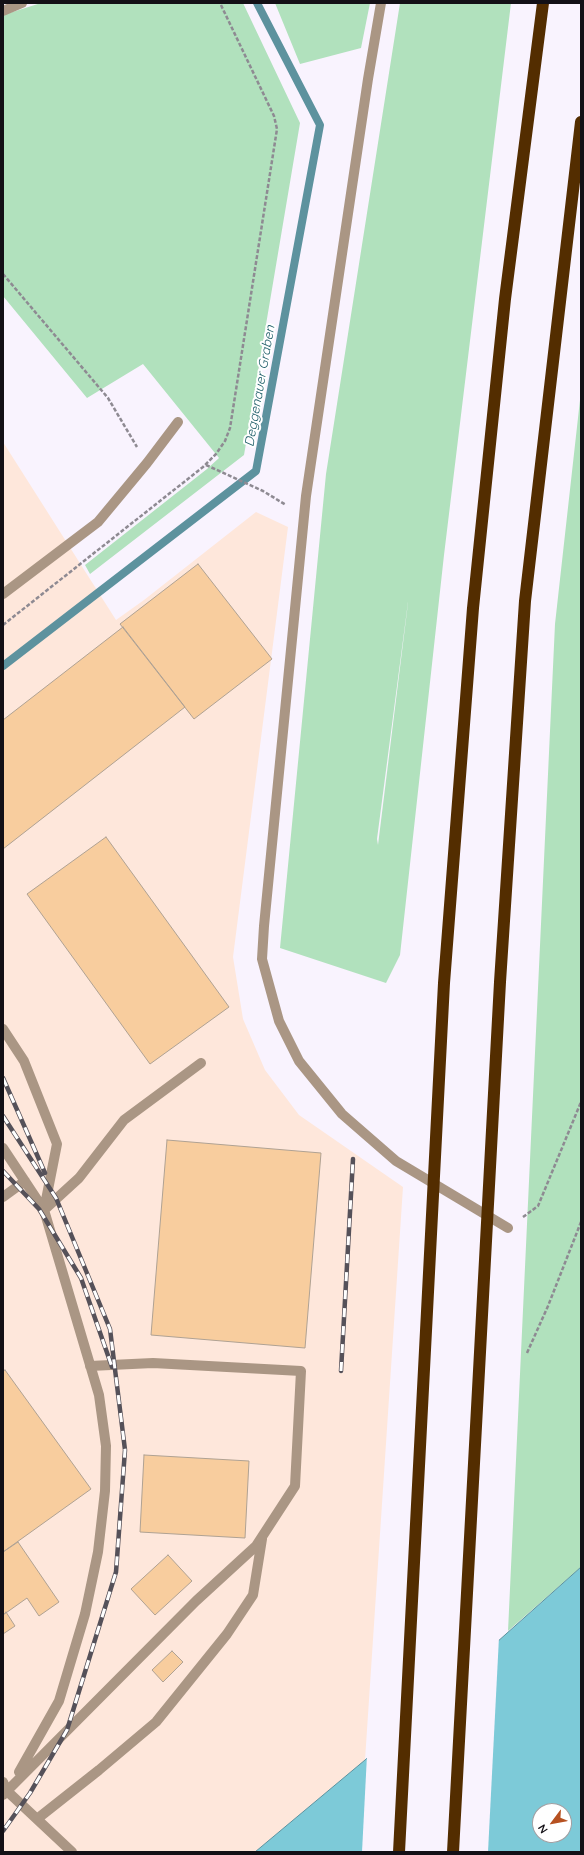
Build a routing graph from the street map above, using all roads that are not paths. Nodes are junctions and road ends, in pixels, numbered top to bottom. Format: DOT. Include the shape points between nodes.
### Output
graph roads {
  1 [pos="22,3"];
  2 [pos="380,3"];
  3 [pos="543,3"];
  4 [pos="3,11"];
  5 [pos="581,122"];
  6 [pos="178,422"];
  7 [pos="3,594"];
  8 [pos="3,1029"];
  9 [pos="201,1063"];
  10 [pos="3,1148"];
  11 [pos="25,1181"];
  12 [pos="3,1196"];
  13 [pos="44,1210"];
  14 [pos="508,1228"];
  15 [pos="90,1366"];
  16 [pos="263,1535"];
  17 [pos="4,1789"];
  18 [pos="37,1819"];
  19 [pos="72,1852"];
  20 [pos="399,1852"];
  21 [pos="453,1852"];
  1 -- 4 [label="street"];
  2 -- 14 [label="street" via="306,496 262,959 279,1021 299,1061 342,1114 396,1161"];
  3 -- 20 [label="highway" via="505,299 473,608 444,984"];
  5 -- 21 [label="highway" via="525,601 500,982"];
  6 -- 7 [label="street" via="98,522"];
  8 -- 13 [label="street" via="24,1061 57,1144"];
  9 -- 13 [label="street" via="124,1120 79,1178"];
  10 -- 11 [label="street"];
  11 -- 12 [label="street"];
  11 -- 13 [label="street"];
  13 -- 15 [label="street"];
  15 -- 16 [label="street" via="153,1363 301,1371 295,1486"];
  15 -- 17 [label="street" via="99,1395 106,1446 105,1491 98,1552 84,1614 59,1701 31,1754"];
  16 -- 17 [label="street" via="256,1546 196,1601"];
  16 -- 18 [label="street" via="253,1595 227,1634 156,1722"];
  17 -- 18 [label="street"];
  18 -- 19 [label="street"];
}
